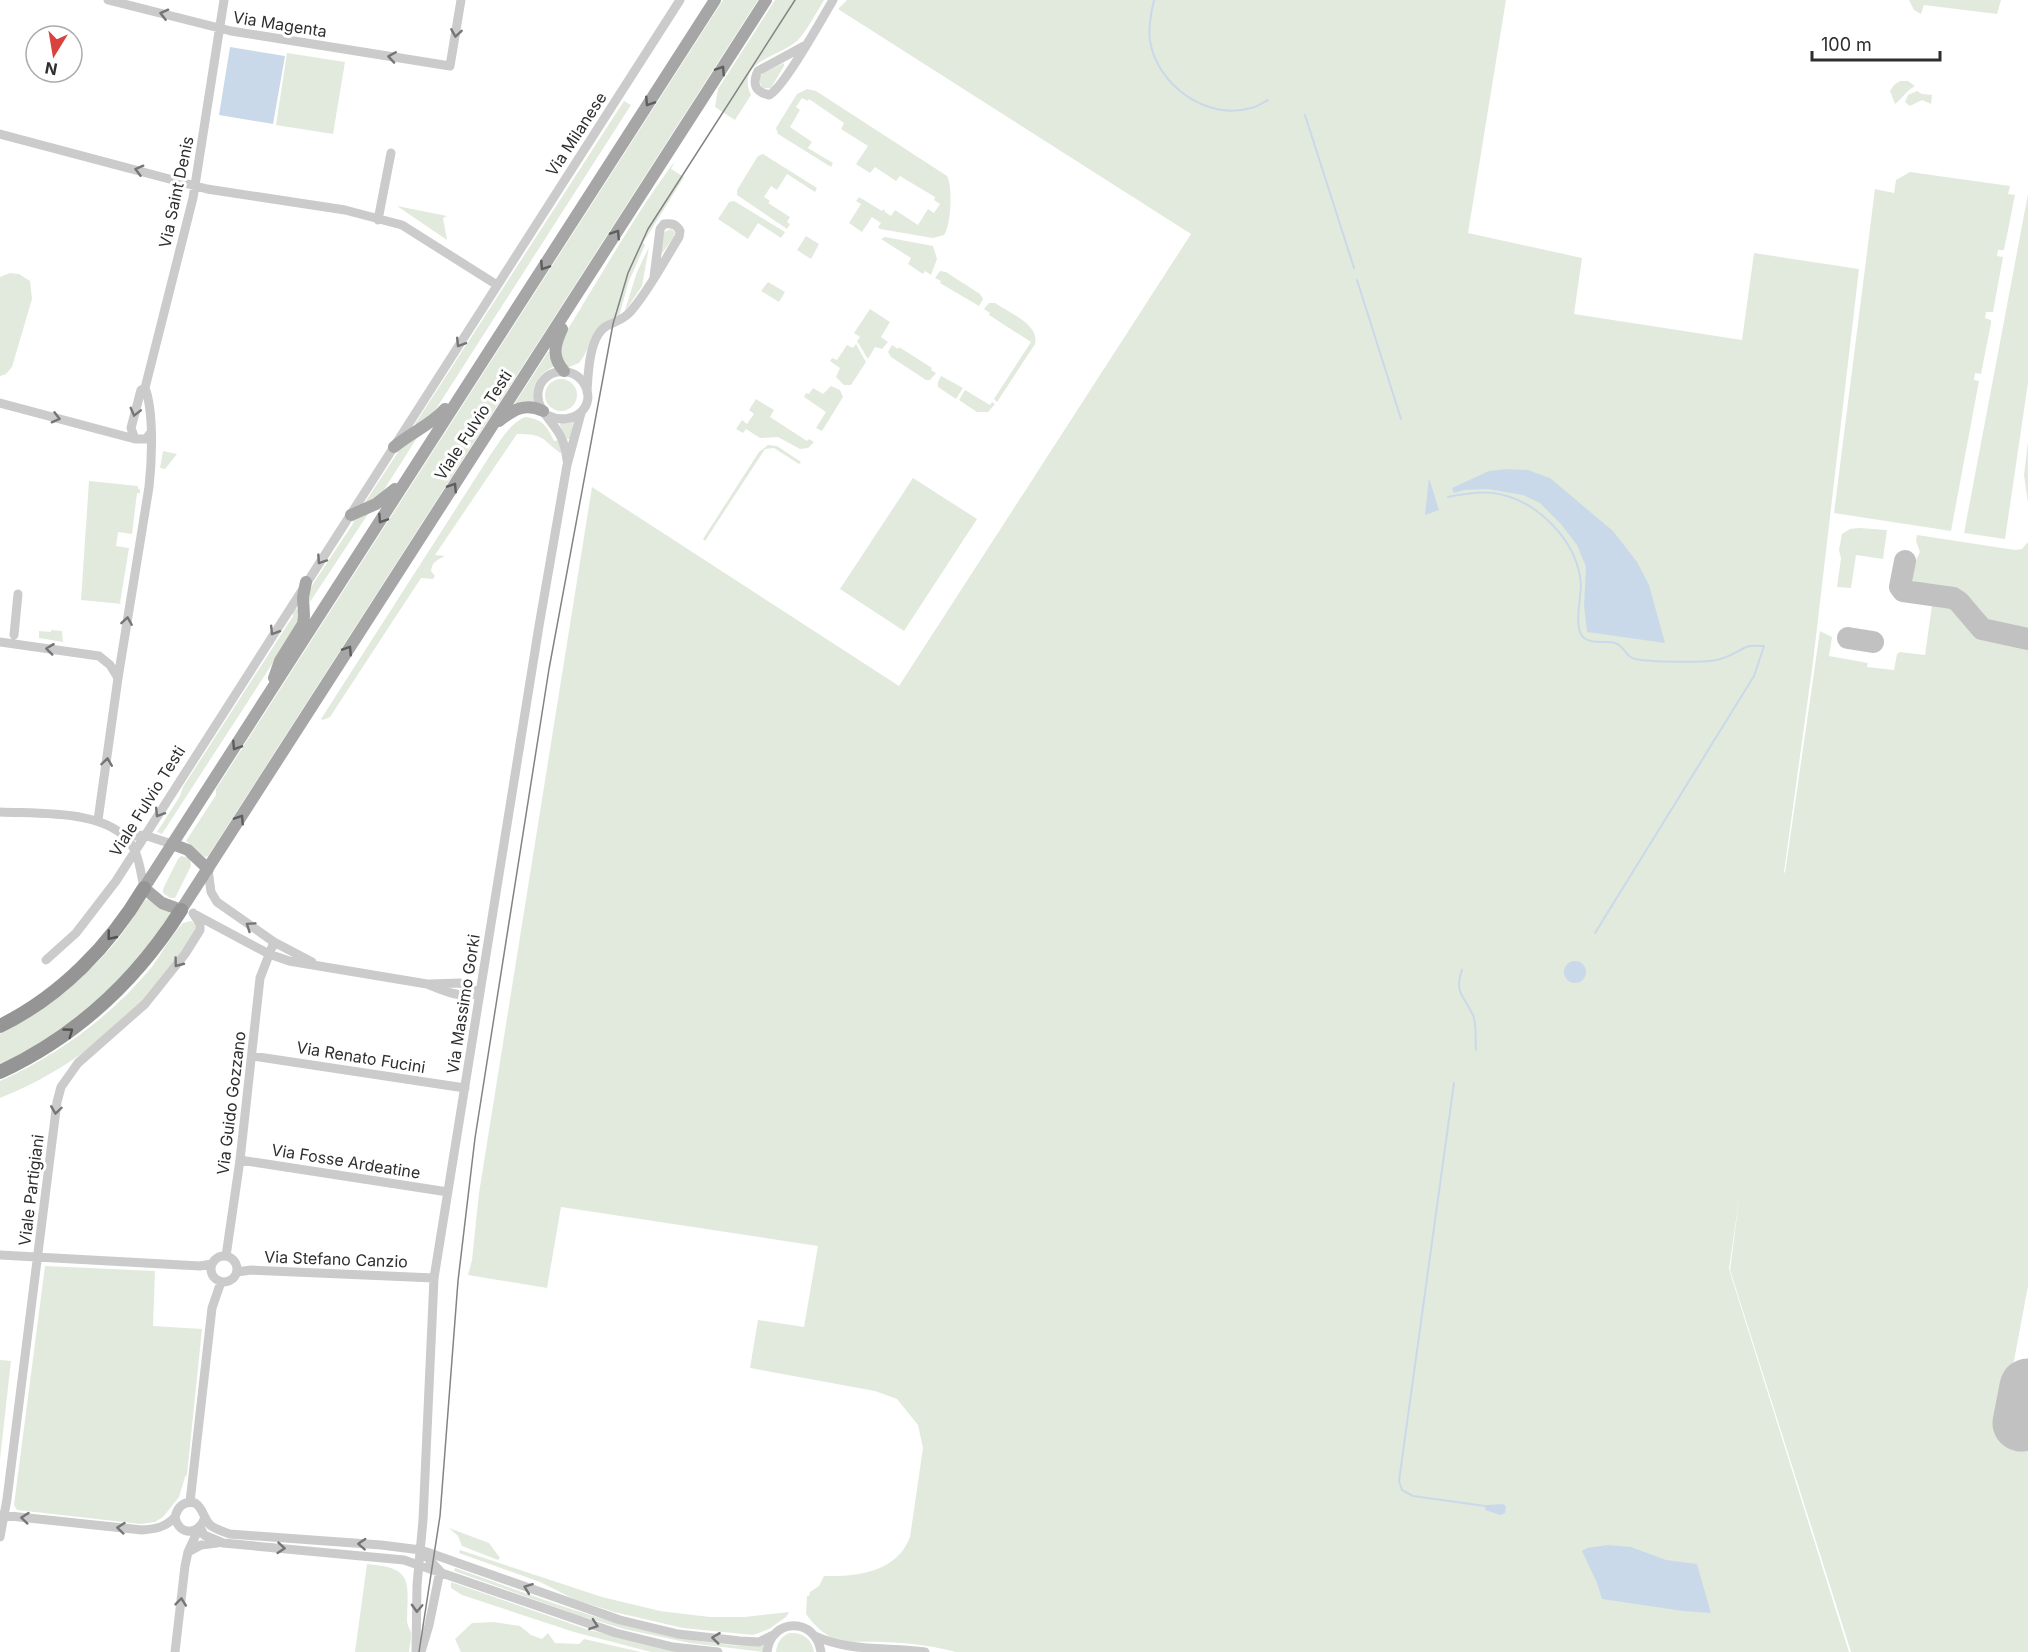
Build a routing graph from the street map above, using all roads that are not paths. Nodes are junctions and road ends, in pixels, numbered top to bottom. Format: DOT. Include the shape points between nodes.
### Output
graph roads {
  1 [pos="108,0"];
  2 [pos="224,0"];
  3 [pos="461,0"];
  4 [pos="680,0"];
  5 [pos="715,0"];
  6 [pos="766,0"];
  7 [pos="833,0"];
  8 [pos="220,28"];
  9 [pos="804,46"];
  10 [pos="0,134"];
  11 [pos="391,153"];
  12 [pos="196,186"];
  13 [pos="381,221"];
  14 [pos="602,255"];
  15 [pos="654,277"];
  16 [pos="496,285"];
  17 [pos="590,358"];
  18 [pos="566,371"];
  19 [pos="468,384"];
  20 [pos="145,387"];
  21 [pos="587,393"];
  22 [pos="0,403"];
  23 [pos="581,412"];
  24 [pos="545,413"];
  25 [pos="491,427"];
  26 [pos="151,432"];
  27 [pos="135,439"];
  28 [pos="394,447"];
  29 [pos="567,465"];
  30 [pos="414,468"];
  31 [pos="351,515"];
  32 [pos="306,582"];
  33 [pos="18,594"];
  34 [pos="14,635"];
  35 [pos="0,642"];
  36 [pos="118,678"];
  37 [pos="268,696"];
  38 [pos="0,812"];
  39 [pos="98,820"];
  40 [pos="144,836"];
  41 [pos="126,837"];
  42 [pos="172,844"];
  43 [pos="135,852"];
  44 [pos="208,869"];
  45 [pos="144,888"];
  46 [pos="187,911"];
  47 [pos="274,942"];
  48 [pos="269,954"];
  49 [pos="46,960"];
  50 [pos="320,965"];
  51 [pos="479,993"];
  52 [pos="0,1026"];
  53 [pos="252,1056"];
  54 [pos="0,1072"];
  55 [pos="465,1088"];
  56 [pos="240,1160"];
  57 [pos="448,1192"];
  58 [pos="0,1255"];
  59 [pos="226,1256"];
  60 [pos="38,1258"];
  61 [pos="212,1264"];
  62 [pos="237,1272"];
  63 [pos="434,1278"];
  64 [pos="220,1282"];
  65 [pos="190,1502"];
  66 [pos="2,1515"];
  67 [pos="176,1516"];
  68 [pos="205,1517"];
  69 [pos="200,1528"];
  70 [pos="0,1537"];
  71 [pos="223,1543"];
  72 [pos="420,1550"];
  73 [pos="188,1552"];
  74 [pos="419,1565"];
  75 [pos="440,1571"];
  76 [pos="773,1635"];
  77 [pos="815,1636"];
  78 [pos="175,1652"];
  79 [pos="418,1652"];
  80 [pos="718,1652"];
  81 [pos="767,1652"];
  82 [pos="821,1652"];
  83 [pos="926,1652"];
  8 -- 1 [label="street, Via Magenta, one-way"];
  2 -- 8 [label="street, Via Saint Denis"];
  3 -- 8 [label="street, Via Magenta, one-way" via="450,66"];
  4 -- 16 [label="street, Via Milanese"];
  5 -- 19 [label="main road, Viale Fulvio Testi, one-way"];
  14 -- 6 [label="main road, Viale Fulvio Testi, one-way"];
  7 -- 9 [label="street"];
  8 -- 12 [label="street, Via Saint Denis"];
  9 -- 9 [label="street" via="758,71 755,88 761,93 773,93"];
  12 -- 10 [label="street, one-way"];
  11 -- 13 [label="street"];
  12 -- 13 [label="street" via="345,210"];
  12 -- 20 [label="street, Via Saint Denis"];
  13 -- 16 [label="street" via="402,225"];
  14 -- 18 [label="main road" via="596,274 556,343 554,354"];
  14 -- 25 [label="main road, Viale Fulvio Testi"];
  15 -- 15 [label="street" via="660,229 671,223 681,231"];
  15 -- 17 [label="street" via="620,322 600,331"];
  16 -- 28 [label="street, Viale Fulvio Testi, one-way"];
  17 -- 18 [label="street" via="576,370"];
  17 -- 21 [label="street"];
  18 -- 21 [label="street" via="582,380"];
  18 -- 24 [label="street" via="554,372 540,385 538,402"];
  19 -- 28 [label="main road" via="436,419"];
  19 -- 30 [label="main road, Viale Fulvio Testi"];
  20 -- 26 [label="street"];
  20 -- 27 [label="street, Via Saint Denis, one-way" via="132,428"];
  21 -- 23 [label="street"];
  22 -- 27 [label="street, one-way"];
  23 -- 24 [label="street" via="565,420"];
  23 -- 29 [label="street, Via Massimo Gorki"];
  24 -- 25 [label="main road" via="521,407"];
  24 -- 29 [label="street, Via Massimo Gorki" via="561,437"];
  44 -- 25 [label="main road, Viale Fulvio Testi, one-way"];
  26 -- 27 [label="street" via="146,439"];
  36 -- 26 [label="street, one-way" via="149,487"];
  28 -- 31 [label="street, Viale Fulvio Testi"];
  29 -- 51 [label="street, Via Massimo Gorki"];
  30 -- 31 [label="main road" via="384,500"];
  30 -- 37 [label="main road, Viale Fulvio Testi, one-way"];
  31 -- 32 [label="street, Viale Fulvio Testi, one-way"];
  32 -- 37 [label="main road" via="303,624 279,661"];
  32 -- 40 [label="street, Viale Fulvio Testi, one-way"];
  33 -- 34 [label="street"];
  36 -- 35 [label="street, one-way" via="110,664 99,656"];
  39 -- 36 [label="street, one-way"];
  37 -- 42 [label="main road, Viale Fulvio Testi, one-way"];
  38 -- 39 [label="street"];
  39 -- 41 [label="street"];
  40 -- 41 [label="street"];
  40 -- 42 [label="street"];
  40 -- 43 [label="street, Viale Fulvio Testi"];
  41 -- 43 [label="street"];
  42 -- 44 [label="main road" via="188,850"];
  42 -- 45 [label="main road, Viale Fulvio Testi"];
  43 -- 45 [label="street"];
  43 -- 49 [label="street, Viale Fulvio Testi" via="92,914"];
  44 -- 46 [label="main road, Viale Fulvio Testi"];
  47 -- 44 [label="street, one-way" via="217,902 211,892"];
  45 -- 46 [label="main road" via="162,903"];
  45 -- 52 [label="highway, Viale Fulvio Testi, one-way" via="121,924 86,964 53,992"];
  46 -- 48 [label="street"];
  54 -- 46 [label="highway, Viale Fulvio Testi, one-way" via="55,1042 97,1011"];
  46 -- 60 [label="street, Viale Partigiani, one-way" via="200,924 200,930 185,954 145,1004 78,1063 61,1086"];
  47 -- 48 [label="street, Via Guido Gozzano"];
  47 -- 50 [label="street"];
  48 -- 50 [label="street"];
  48 -- 53 [label="street, Via Guido Gozzano" via="260,978"];
  50 -- 51 [label="street" via="427,984 465,996"];
  51 -- 55 [label="street, Via Massimo Gorki"];
  53 -- 55 [label="street, Via Renato Fucini"];
  53 -- 56 [label="street, Via Guido Gozzano"];
  55 -- 57 [label="street, Via Massimo Gorki"];
  56 -- 57 [label="street, Via Fosse Ardeatine"];
  56 -- 59 [label="street, Via Guido Gozzano"];
  57 -- 63 [label="street, Via Massimo Gorki"];
  58 -- 60 [label="street"];
  59 -- 61 [label="street"];
  59 -- 62 [label="street" via="234,1259"];
  60 -- 61 [label="street"];
  60 -- 66 [label="street, Viale Partigiani"];
  61 -- 64 [label="street" via="213,1276"];
  62 -- 63 [label="street, Via Stefano Canzio"];
  62 -- 64 [label="street" via="233,1279"];
  63 -- 72 [label="street, Via Massimo Gorki"];
  64 -- 65 [label="street" via="212,1308"];
  65 -- 67 [label="street" via="180,1506"];
  65 -- 68 [label="street" via="200,1506"];
  67 -- 66 [label="street, one-way" via="159,1528 142,1530"];
  66 -- 70 [label="street, Viale Partigiani"];
  67 -- 69 [label="street" via="186,1531"];
  68 -- 69 [label="street"];
  72 -- 68 [label="street, one-way" via="230,1534 211,1525"];
  69 -- 71 [label="street" via="204,1535"];
  69 -- 73 [label="street"];
  71 -- 73 [label="street" via="208,1543"];
  71 -- 74 [label="street, one-way" via="390,1557"];
  72 -- 74 [label="street, Via Massimo Gorki"];
  72 -- 75 [label="street"];
  76 -- 72 [label="street, one-way" via="759,1642 678,1634 620,1620"];
  78 -- 73 [label="street, one-way"];
  74 -- 75 [label="street"];
  74 -- 79 [label="street, Via Massimo Gorki, one-way"];
  75 -- 79 [label="street, Via Massimo Gorki" via="429,1625"];
  75 -- 80 [label="street, one-way" via="616,1633 673,1647"];
  76 -- 77 [label="street" via="794,1626"];
  76 -- 81 [label="street"];
  77 -- 82 [label="street"];
  77 -- 83 [label="street" via="845,1647"];
}
